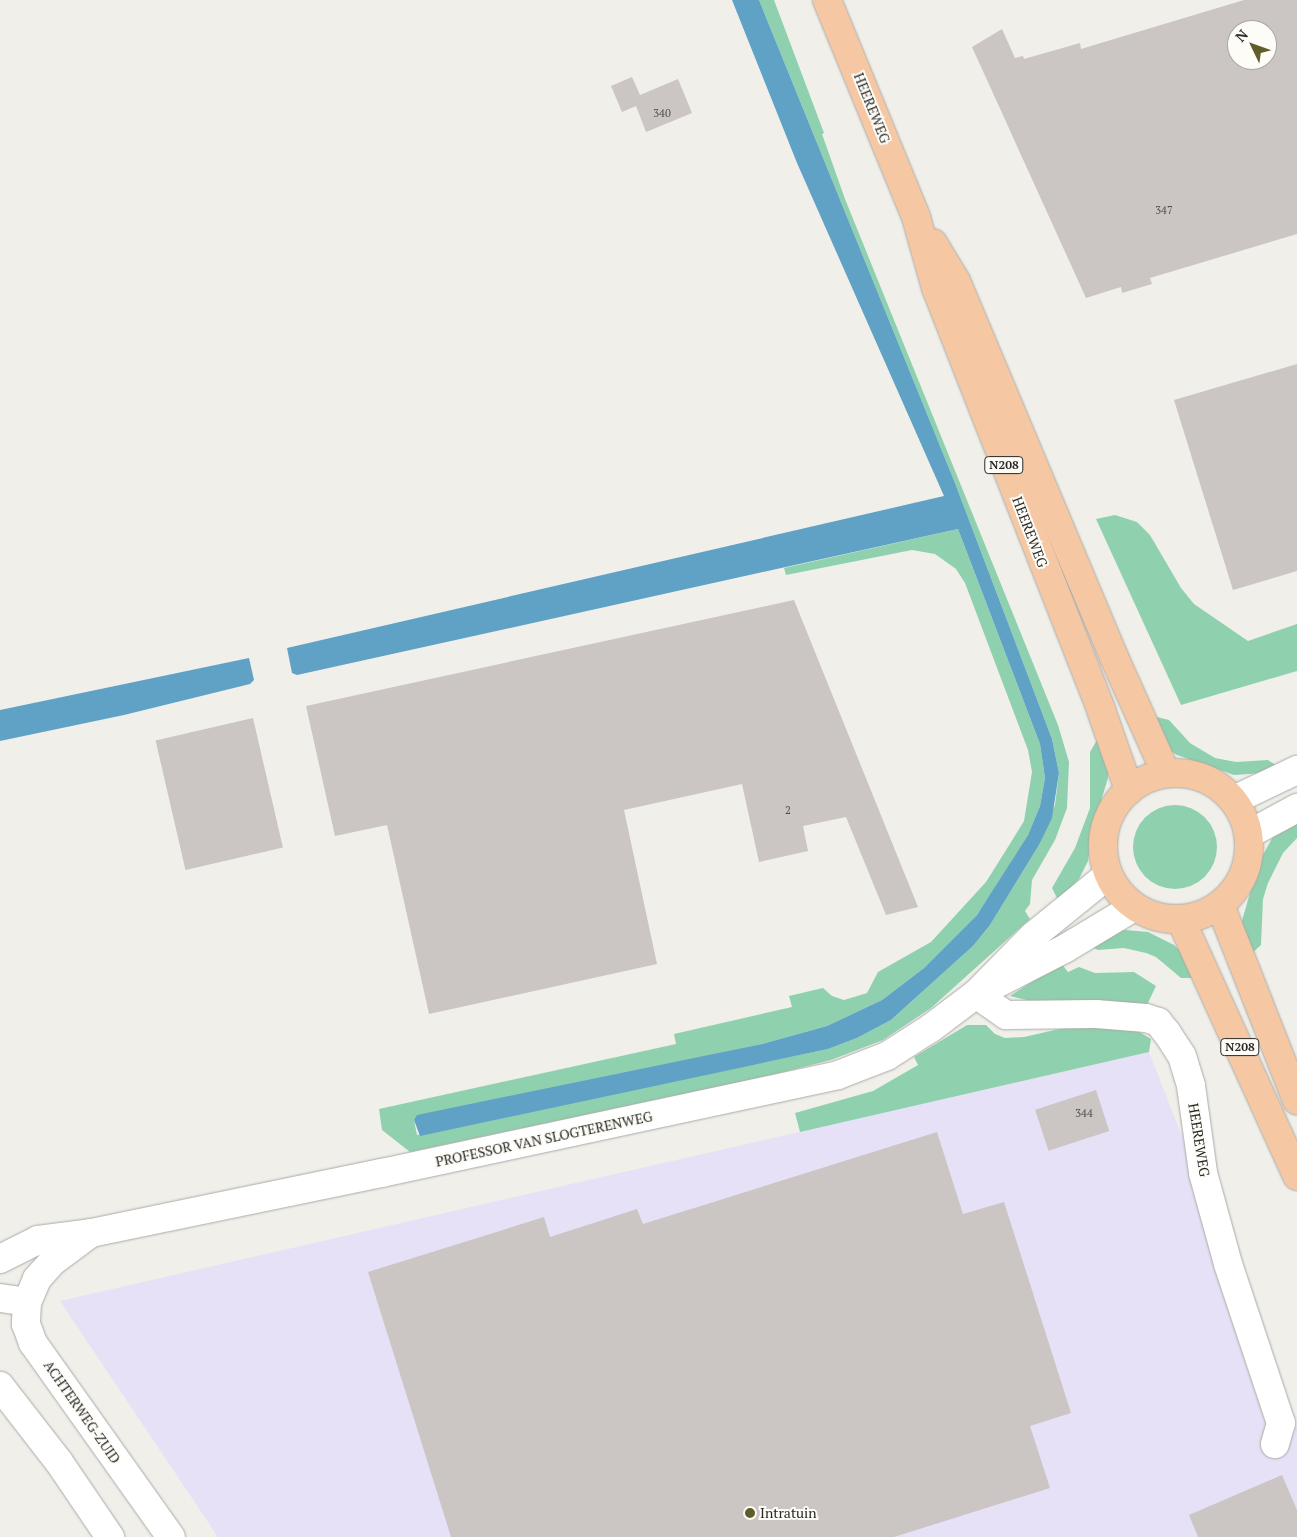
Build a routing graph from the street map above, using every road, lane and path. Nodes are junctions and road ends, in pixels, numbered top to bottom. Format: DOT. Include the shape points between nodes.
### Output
graph roads {
  1 [pos="827,0"];
  2 [pos="916,217"];
  3 [pos="1297,770"];
  4 [pos="1166,773"];
  5 [pos="1129,790"];
  6 [pos="1234,800"];
  7 [pos="1297,808"];
  8 [pos="1249,834"];
  9 [pos="1108,875"];
  10 [pos="1220,905"];
  11 [pos="1134,907"];
  12 [pos="1181,920"];
  13 [pos="976,994"];
  14 [pos="1297,1100"];
  15 [pos="1297,1176"];
  16 [pos="91,1233"];
  17 [pos="0,1259"];
  18 [pos="0,1298"];
  19 [pos="27,1302"];
  20 [pos="0,1386"];
  21 [pos="1275,1444"];
  22 [pos="110,1537"];
  23 [pos="171,1537"];
  1 -- 2 [label="main road, HEEREWEG / N208"];
  2 -- 4 [label="main road, HEEREWEG / N208" via="956,281"];
  2 -- 5 [label="main road, HEEREWEG / N208" via="936,288 1102,710"];
  3 -- 6 [label="street"];
  4 -- 5 [label="main road"];
  4 -- 6 [label="main road" via="1204,778"];
  5 -- 9 [label="main road" via="1118,801 1105,829 1103,844"];
  6 -- 8 [label="main road"];
  7 -- 8 [label="street"];
  8 -- 10 [label="main road" via="1250,850 1241,881"];
  9 -- 11 [label="main road"];
  9 -- 13 [label="street, PROFESSOR VAN SLOGTERENWEG" via="1033,936"];
  10 -- 12 [label="main road" via="1208,913"];
  10 -- 14 [label="main road, N208"];
  11 -- 12 [label="main road" via="1148,915"];
  11 -- 13 [label="street, PROFESSOR VAN SLOGTERENWEG" via="1066,948"];
  12 -- 15 [label="main road, N208"];
  13 -- 16 [label="street, PROFESSOR VAN SLOGTERENWEG" via="887,1056 838,1074 758,1094"];
  13 -- 21 [label="street, HEEREWEG" via="1006,1015 1096,1014 1146,1018 1158,1022 1167,1033 1182,1056 1191,1086 1203,1173 1228,1264 1281,1423"];
  16 -- 17 [label="street, PROFESSOR VAN SLOGTERENWEG" via="38,1240"];
  16 -- 19 [label="street, PROFESSOR VAN SLOGTERENWEG" via="53,1260 37,1279"];
  18 -- 19 [label="street"];
  19 -- 23 [label="street, ACHTERWEG-ZUID" via="26,1324 33,1344"];
  20 -- 22 [label="street" via="59,1462"];
}
